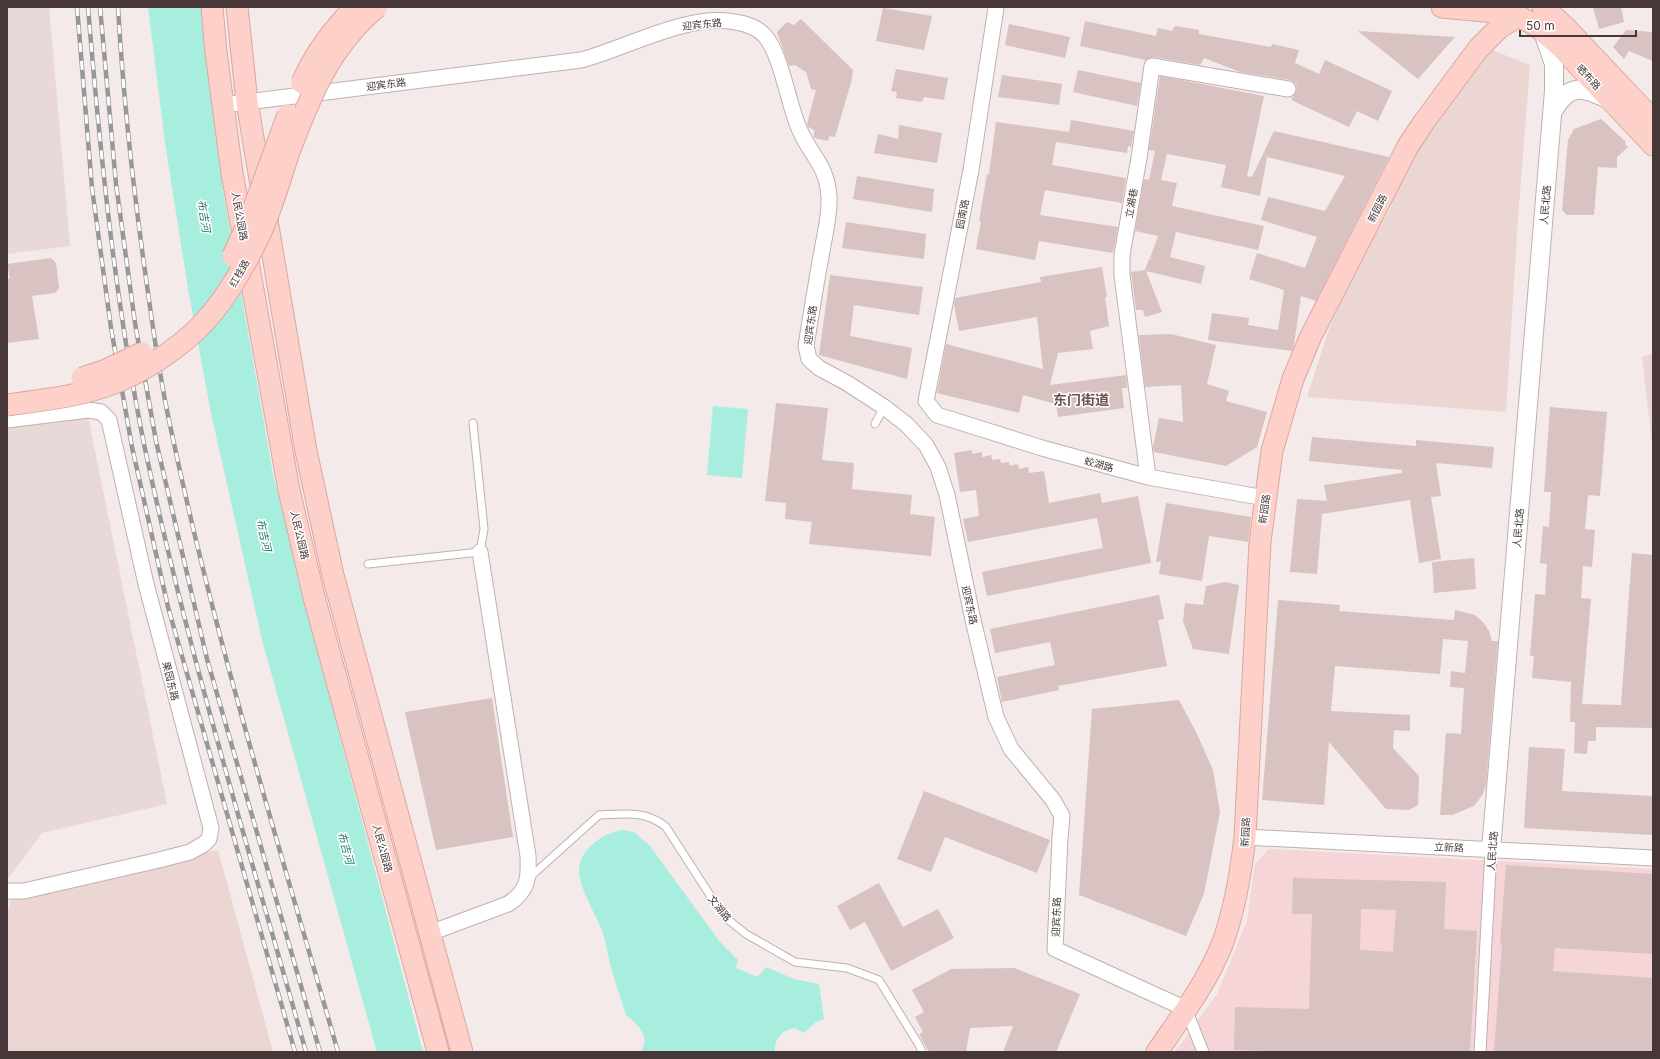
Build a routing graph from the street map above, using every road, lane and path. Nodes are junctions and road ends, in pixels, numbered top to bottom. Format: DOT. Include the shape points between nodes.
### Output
graph roads {
  1 [pos="212,7"];
  2 [pos="237,7"];
  3 [pos="355,7"];
  4 [pos="377,7"];
  5 [pos="1442,7"];
  6 [pos="996,8"];
  7 [pos="1538,13"];
  8 [pos="1288,89"];
  9 [pos="1610,100"];
  10 [pos="247,102"];
  11 [pos="223,105"];
  12 [pos="1553,111"];
  13 [pos="1653,120"];
  14 [pos="1653,145"];
  15 [pos="7,391"];
  16 [pos="7,405"];
  17 [pos="884,407"];
  18 [pos="937,415"];
  19 [pos="7,420"];
  20 [pos="472,423"];
  21 [pos="875,424"];
  22 [pos="1148,477"];
  23 [pos="1265,498"];
  24 [pos="480,552"];
  25 [pos="368,564"];
  26 [pos="1245,837"];
  27 [pos="1491,850"];
  28 [pos="1653,858"];
  29 [pos="527,879"];
  30 [pos="7,891"];
  31 [pos="430,933"];
  32 [pos="1186,1009"];
  33 [pos="438,1052"];
  34 [pos="462,1052"];
  35 [pos="922,1052"];
  36 [pos="1157,1052"];
  37 [pos="1203,1052"];
  38 [pos="1480,1052"];
  1 -- 11 [label="main road, 人民公园路"];
  2 -- 10 [label="main road"];
  3 -- 15 [label="main road, 红桂路, bridge" via="332,31 306,73 241,240 203,303 167,336 128,361 104,371 61,383"];
  4 -- 16 [label="main road, 红桂路, bridge" via="339,46 321,76 304,112 260,234 230,289 213,313 192,334 167,353 119,381 69,395"];
  5 -- 7 [label="main road"];
  6 -- 18 [label="street, 园南路" via="971,170 926,401"];
  7 -- 9 [label="main road, 晒布路" via="1561,47"];
  7 -- 12 [label="street, 人民北路" via="1554,64"];
  7 -- 13 [label="main road, 晒布路" via="1573,35"];
  7 -- 23 [label="main road, 新园路" via="1499,28 1478,49 1408,146 1310,338 1293,378 1272,451"];
  8 -- 22 [label="street, 立湖巷" via="1152,66 1122,255 1122,276"];
  9 -- 12 [label="street" via="1589,90 1578,90 1568,92"];
  9 -- 14 [label="main road, 晒布路"];
  10 -- 11 [label="street, 迎宾东路"];
  10 -- 17 [label="street, 迎宾东路" via="581,60 689,24 734,21 750,26 765,35 771,46 798,127 827,178 829,210 806,346 809,359 819,368 847,382"];
  10 -- 31 [label="main road" via="316,502 333,575"];
  11 -- 33 [label="main road, 人民公园路" via="232,173 257,312 305,558"];
  12 -- 27 [label="street, 人民北路"];
  17 -- 21 [label="lane"];
  17 -- 32 [label="street, 迎宾东路" via="906,424 926,445 938,467 947,495 996,717 1011,749 1053,800 1062,816 1055,949"];
  18 -- 22 [label="street, 蛟湖路" via="1042,448"];
  19 -- 30 [label="street, 果园东路" via="88,410 101,412 109,420 146,584 211,828 209,839 190,852 24,891"];
  20 -- 24 [label="lane" via="484,529"];
  22 -- 23 [label="street, 蛟湖路"];
  23 -- 26 [label="main road, 新园路" via="1258,563"];
  24 -- 25 [label="lane"];
  24 -- 29 [label="street" via="528,856"];
  26 -- 27 [label="street, 立新路"];
  26 -- 32 [label="main road, 新园路" via="1241,871 1223,942"];
  27 -- 28 [label="street, 立新路"];
  27 -- 38 [label="street, 人民北路"];
  29 -- 31 [label="street" via="525,890 508,904"];
  29 -- 35 [label="lane, 文湖路" via="599,815 634,814 657,820 666,827 726,918 746,934 795,962 847,968 879,980"];
  31 -- 34 [label="main road"];
  32 -- 36 [label="main road, 新园路"];
  32 -- 37 [label="street"];
}
